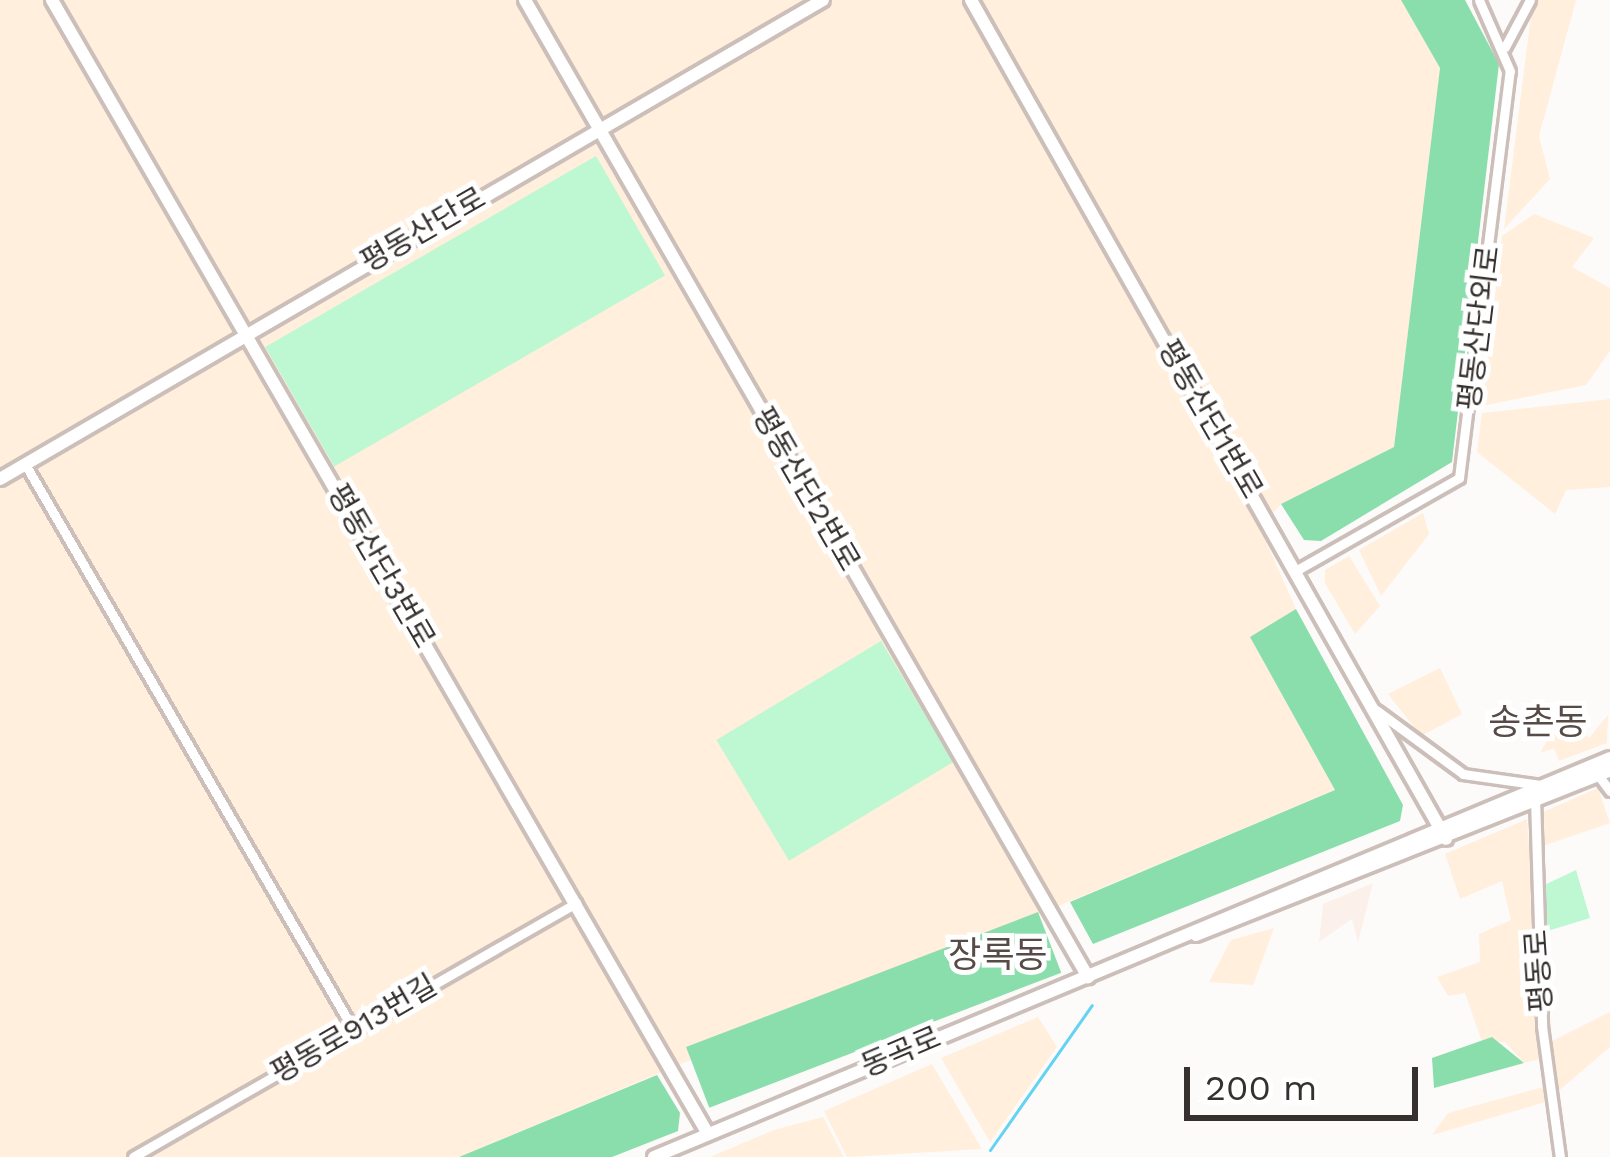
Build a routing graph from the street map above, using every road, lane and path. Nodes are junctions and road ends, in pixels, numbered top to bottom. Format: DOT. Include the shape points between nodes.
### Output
graph roads {
  1 [pos="52,0"];
  2 [pos="525,0"];
  3 [pos="823,0"];
  4 [pos="971,0"];
  5 [pos="1479,0"];
  6 [pos="1530,0"];
  7 [pos="1505,47"];
  8 [pos="599,128"];
  9 [pos="247,333"];
  10 [pos="25,464"];
  11 [pos="0,479"];
  12 [pos="1297,570"];
  13 [pos="1372,707"];
  14 [pos="1610,758"];
  15 [pos="1604,772"];
  16 [pos="1542,785"];
  17 [pos="1610,791"];
  18 [pos="1534,801"];
  19 [pos="1443,834"];
  20 [pos="576,903"];
  21 [pos="1088,977"];
  22 [pos="353,1029"];
  23 [pos="708,1134"];
  24 [pos="134,1157"];
  25 [pos="654,1157"];
  26 [pos="1560,1157"];
  1 -- 9 [label="street, 평동산단3번로"];
  2 -- 8 [label="street, 평동산단2번로"];
  3 -- 8 [label="street, 평동산단로"];
  4 -- 12 [label="street, 평동산단1번로"];
  5 -- 7 [label="street"];
  6 -- 7 [label="street"];
  7 -- 12 [label="street, 평동산단외로" via="1460,478"];
  8 -- 9 [label="street, 평동산단로"];
  8 -- 21 [label="street, 평동산단2번로"];
  9 -- 10 [label="street, 평동산단로"];
  9 -- 20 [label="street, 평동산단3번로"];
  10 -- 11 [label="street, 평동산단로"];
  10 -- 22 [label="street"];
  12 -- 13 [label="street, 평동산단1번로"];
  13 -- 16 [label="street" via="1463,775"];
  13 -- 19 [label="street, 평동산단1번로"];
  14 -- 16 [label="street, 동곡로"];
  15 -- 17 [label="street"];
  15 -- 18 [label="street, 동곡로"];
  16 -- 18 [label="street"];
  16 -- 19 [label="street, 동곡로"];
  18 -- 19 [label="street, 동곡로"];
  18 -- 26 [label="street, 평동로"];
  19 -- 21 [label="street, 동곡로"];
  20 -- 22 [label="street, 평동로913번길"];
  20 -- 23 [label="street, 평동산단3번로"];
  21 -- 23 [label="street, 동곡로"];
  22 -- 24 [label="street, 평동로913번길"];
  23 -- 25 [label="street, 동곡로"];
}
